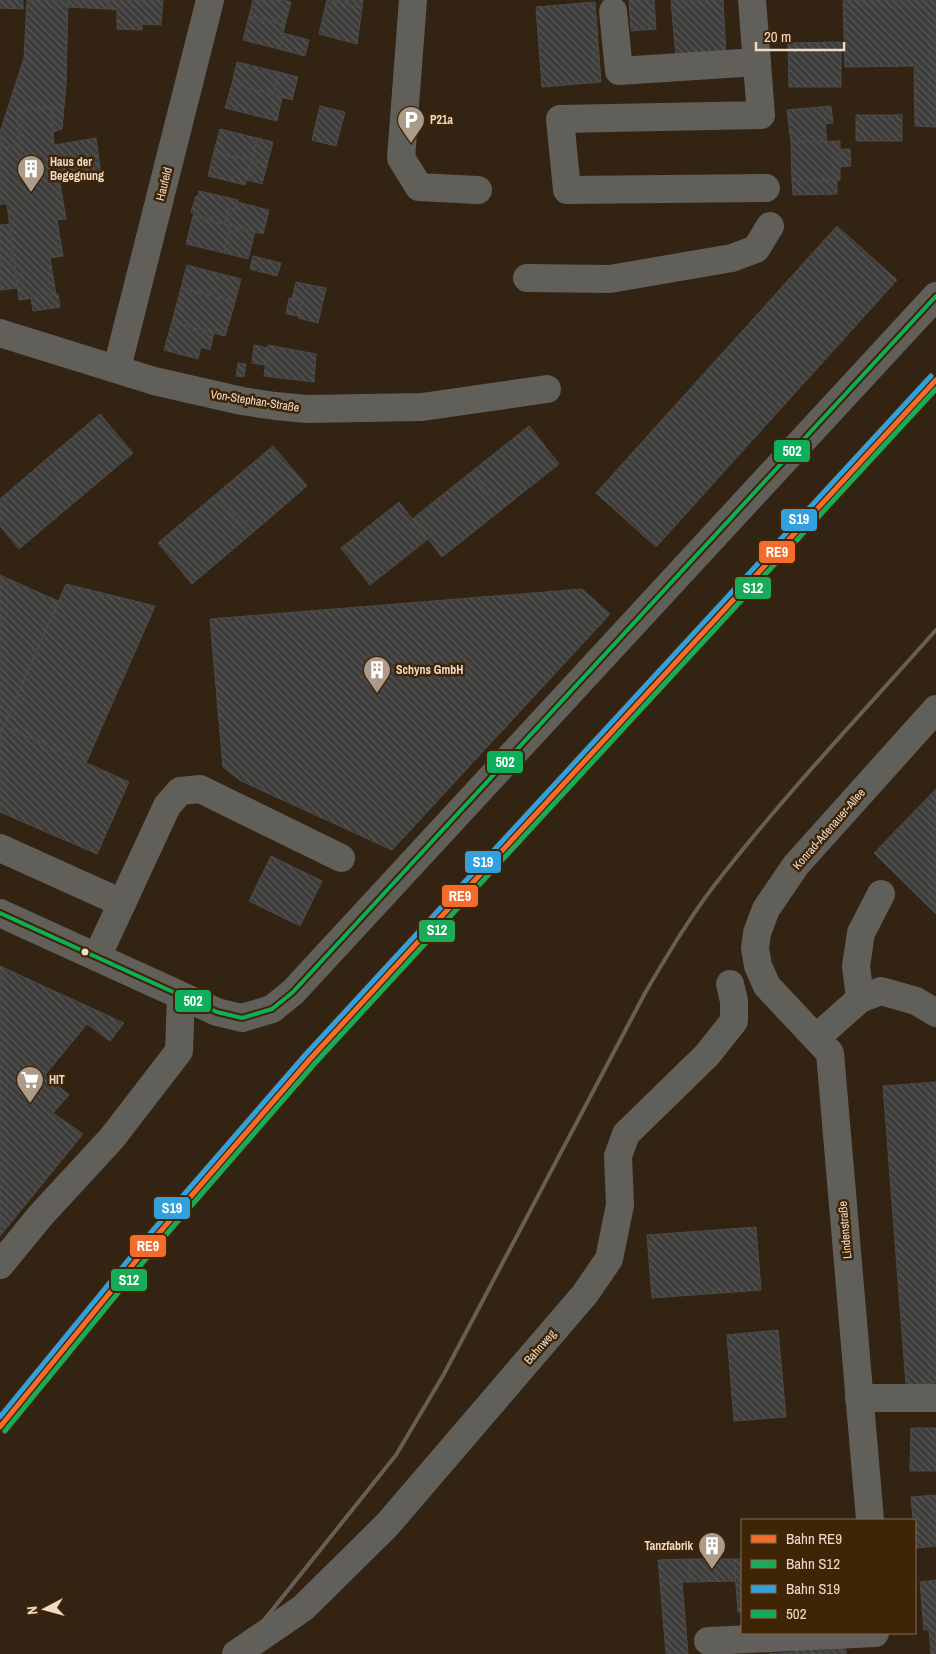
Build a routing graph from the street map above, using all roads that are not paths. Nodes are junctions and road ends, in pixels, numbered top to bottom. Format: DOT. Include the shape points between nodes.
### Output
graph roads {
  1 [pos="210,0"];
  2 [pos="413,0"];
  3 [pos="752,0"];
  4 [pos="614,11"];
  5 [pos="757,62"];
  6 [pos="766,188"];
  7 [pos="478,190"];
  8 [pos="770,226"];
  9 [pos="527,278"];
  10 [pos="936,296"];
  11 [pos="0,333"];
  12 [pos="117,368"];
  13 [pos="547,389"];
  14 [pos="936,709"];
  15 [pos="0,848"];
  16 [pos="341,858"];
  17 [pos="881,894"];
  18 [pos="122,903"];
  19 [pos="0,913"];
  20 [pos="97,957"];
  21 [pos="758,966"];
  22 [pos="730,984"];
  23 [pos="181,996"];
  24 [pos="860,999"];
  25 [pos="936,1013"];
  26 [pos="816,1038"];
  27 [pos="0,1265"];
  28 [pos="859,1398"];
  29 [pos="936,1398"];
  30 [pos="870,1519"];
  31 [pos="854,1634"];
  32 [pos="880,1634"];
  33 [pos="708,1641"];
  34 [pos="236,1654"];
  35 [pos="882,1654"];
  1 -- 12 [label="street, Haufeld"];
  2 -- 7 [label="street" via="401,158 419,187"];
  3 -- 5 [label="street"];
  4 -- 5 [label="street" via="619,71"];
  5 -- 6 [label="street" via="761,115 560,119 567,190"];
  8 -- 9 [label="street" via="756,249 732,258 610,279"];
  10 -- 23 [label="street" via="294,992 272,1009 242,1018 217,1012"];
  11 -- 12 [label="street, Von-Stephan-Straße"];
  12 -- 13 [label="street, Von-Stephan-Straße" via="154,381 242,401 307,409 422,407"];
  14 -- 21 [label="street, Konrad-Adenauer-Allee" via="796,865 766,908 757,933"];
  15 -- 18 [label="street"];
  16 -- 18 [label="street" via="200,789 180,791 167,806"];
  17 -- 24 [label="street" via="861,933 856,966"];
  18 -- 20 [label="street"];
  19 -- 20 [label="street"];
  20 -- 23 [label="street"];
  21 -- 26 [label="street, Lindenstraße" via="767,986"];
  22 -- 34 [label="street, Bahnweg" via="734,1022 707,1055 626,1134 618,1156 620,1205 609,1259 585,1294 387,1525 303,1608"];
  23 -- 27 [label="street" via="178,1051 112,1138"];
  24 -- 25 [label="street" via="881,991 916,1000"];
  24 -- 26 [label="street"];
  26 -- 28 [label="street, Lindenstraße" via="830,1053"];
  28 -- 29 [label="street"];
  28 -- 30 [label="street, Lindenstraße"];
  31 -- 33 [label="street"];
  32 -- 35 [label="street"];
}
